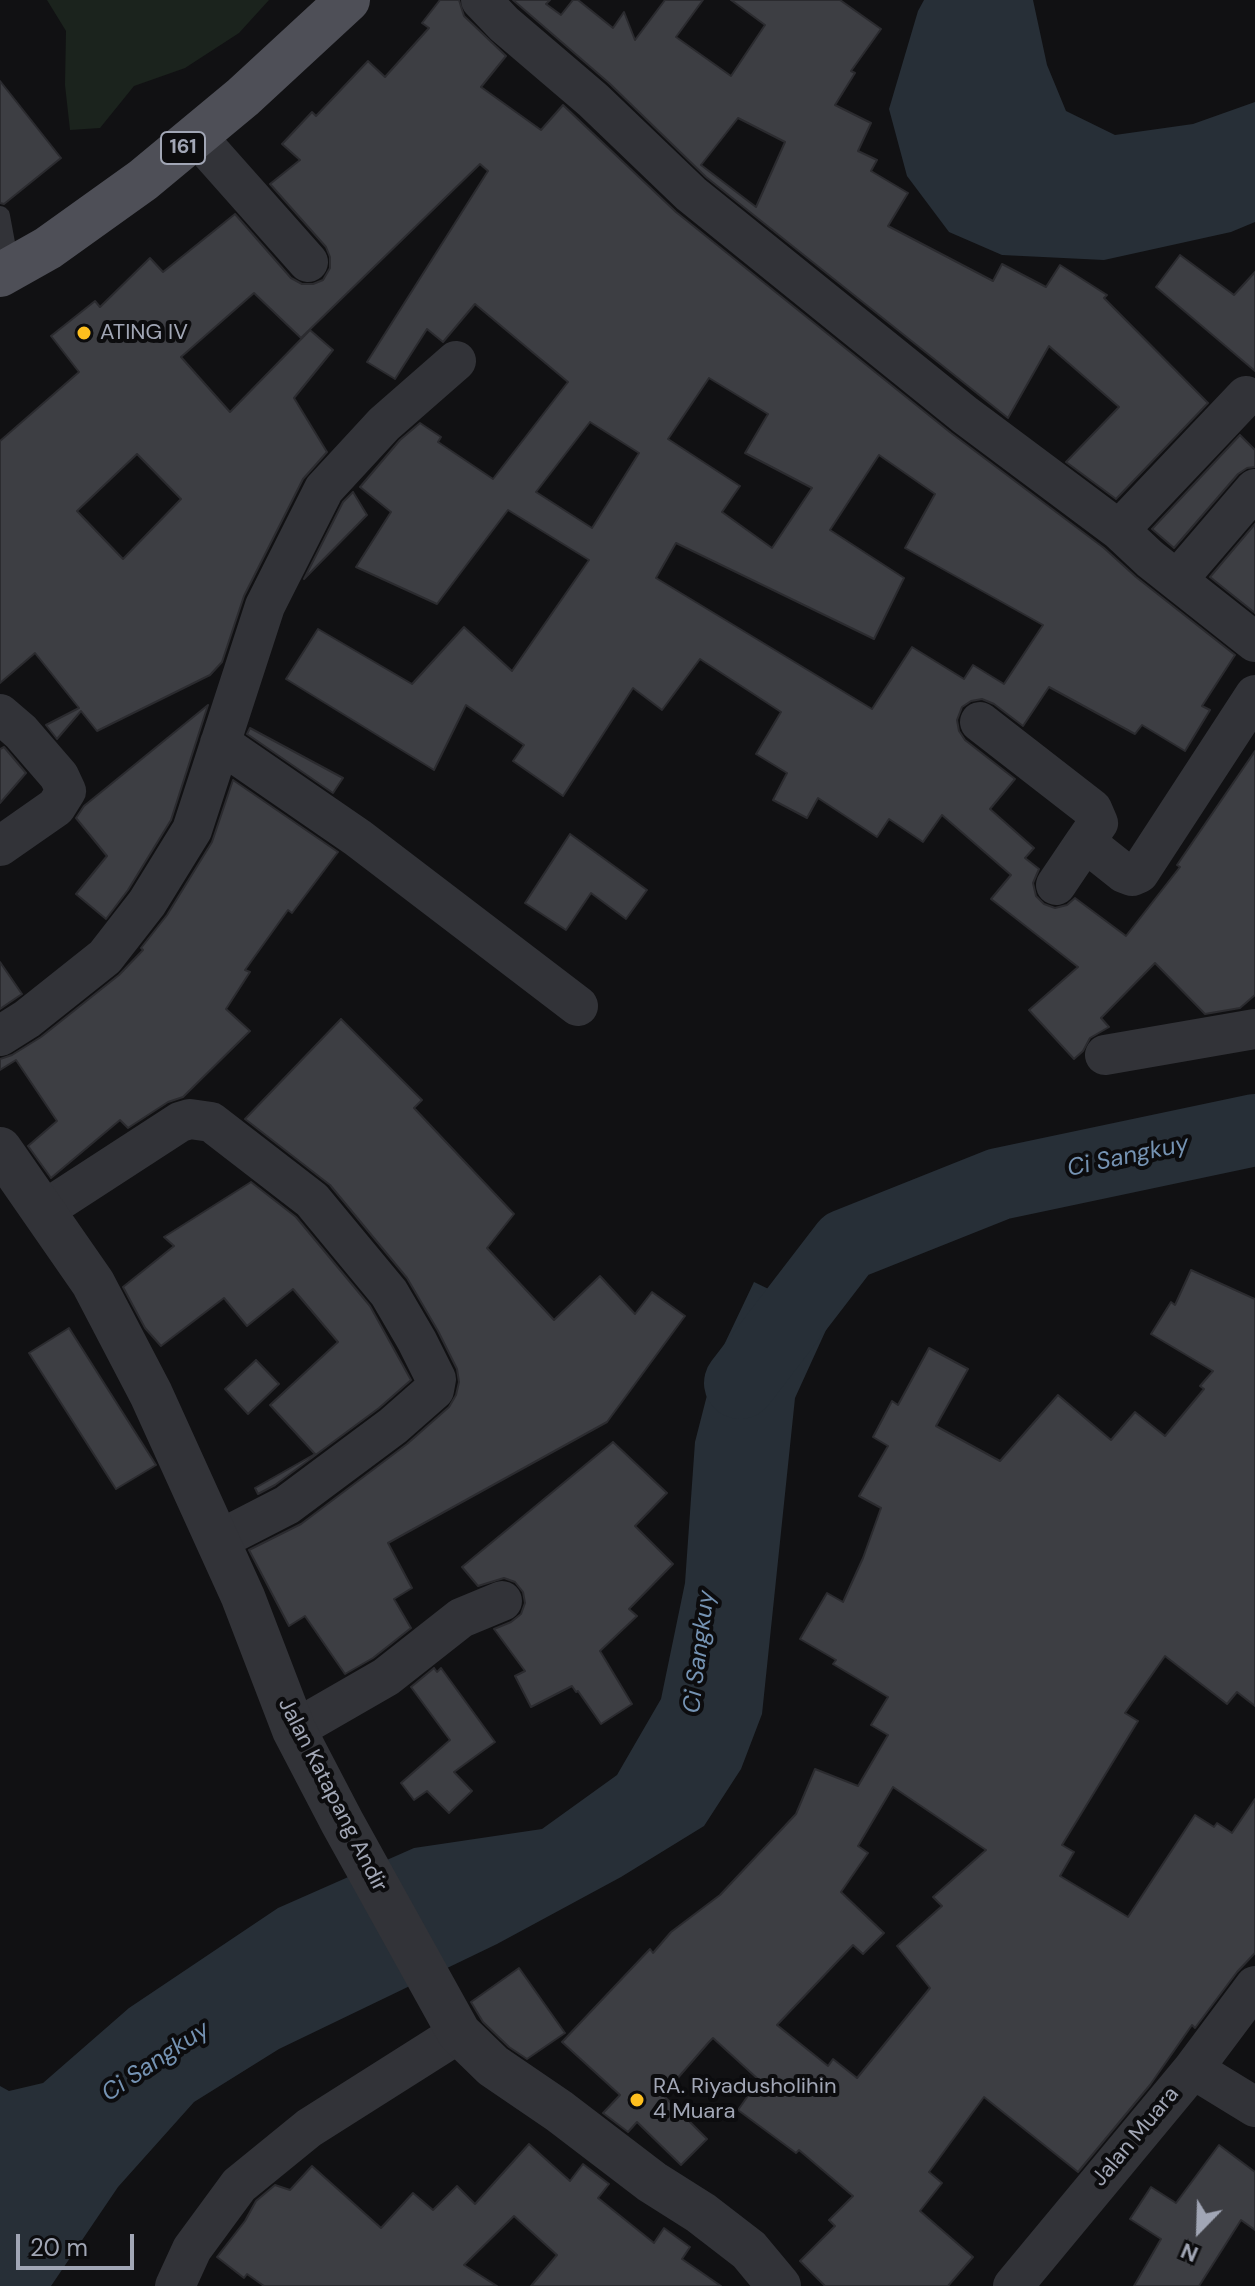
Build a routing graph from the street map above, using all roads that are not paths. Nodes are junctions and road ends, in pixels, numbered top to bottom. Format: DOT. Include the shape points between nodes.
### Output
graph roads {
  1 [pos="348,0"];
  2 [pos="481,0"];
  3 [pos="197,137"];
  4 [pos="0,216"];
  5 [pos="308,262"];
  6 [pos="5,272"];
  7 [pos="456,361"];
  8 [pos="1246,396"];
  9 [pos="1255,489"];
  10 [pos="1119,530"];
  11 [pos="1177,580"];
  12 [pos="1255,642"];
  13 [pos="1255,695"];
  14 [pos="0,714"];
  15 [pos="980,722"];
  16 [pos="220,743"];
  17 [pos="1085,842"];
  18 [pos="0,846"];
  19 [pos="1056,885"];
  20 [pos="578,1006"];
  21 [pos="1255,1029"];
  22 [pos="0,1036"];
  23 [pos="1105,1055"];
  24 [pos="0,1149"];
  25 [pos="43,1211"];
  26 [pos="217,1541"];
  27 [pos="502,1601"];
  28 [pos="294,1730"];
  29 [pos="1255,1986"];
  30 [pos="451,2019"];
  31 [pos="1193,2069"];
  32 [pos="1255,2107"];
  33 [pos="1020,2284"];
  34 [pos="175,2286"];
  35 [pos="779,2286"];
  1 -- 3 [label="main road, 161"];
  2 -- 10 [label="street" via="691,194 965,415"];
  3 -- 5 [label="street"];
  3 -- 6 [label="main road, 161" via="48,248"];
  4 -- 6 [label="lane"];
  7 -- 16 [label="street" via="384,424 324,489 265,606"];
  8 -- 10 [label="street"];
  9 -- 11 [label="street"];
  10 -- 11 [label="street"];
  11 -- 12 [label="street"];
  13 -- 17 [label="street" via="1139,873 1124,873"];
  14 -- 18 [label="street" via="59,776 66,791 56,807"];
  15 -- 17 [label="street" via="1092,809 1098,823"];
  16 -- 20 [label="street" via="358,838"];
  16 -- 22 [label="street" via="192,830 147,903 105,957"];
  17 -- 19 [label="street"];
  21 -- 23 [label="street"];
  24 -- 25 [label="street, Jalan Katapang Andir"];
  25 -- 26 [label="street, Jalan Katapang Andir" via="93,1283 151,1394"];
  25 -- 26 [label="street" via="180,1122 211,1122 312,1200 389,1293 428,1363 436,1379 434,1390 393,1426 287,1505"];
  26 -- 28 [label="street, Jalan Katapang Andir"];
  27 -- 28 [label="street" via="461,1618 386,1677"];
  28 -- 30 [label="street, Jalan Katapang Andir"];
  29 -- 31 [label="street, Jalan Muara"];
  30 -- 34 [label="street" via="239,2185 192,2249"];
  30 -- 35 [label="street, Jalan Katapang Andir" via="493,2066 701,2213 749,2250"];
  31 -- 32 [label="street"];
  31 -- 33 [label="street, Jalan Muara"];
}
